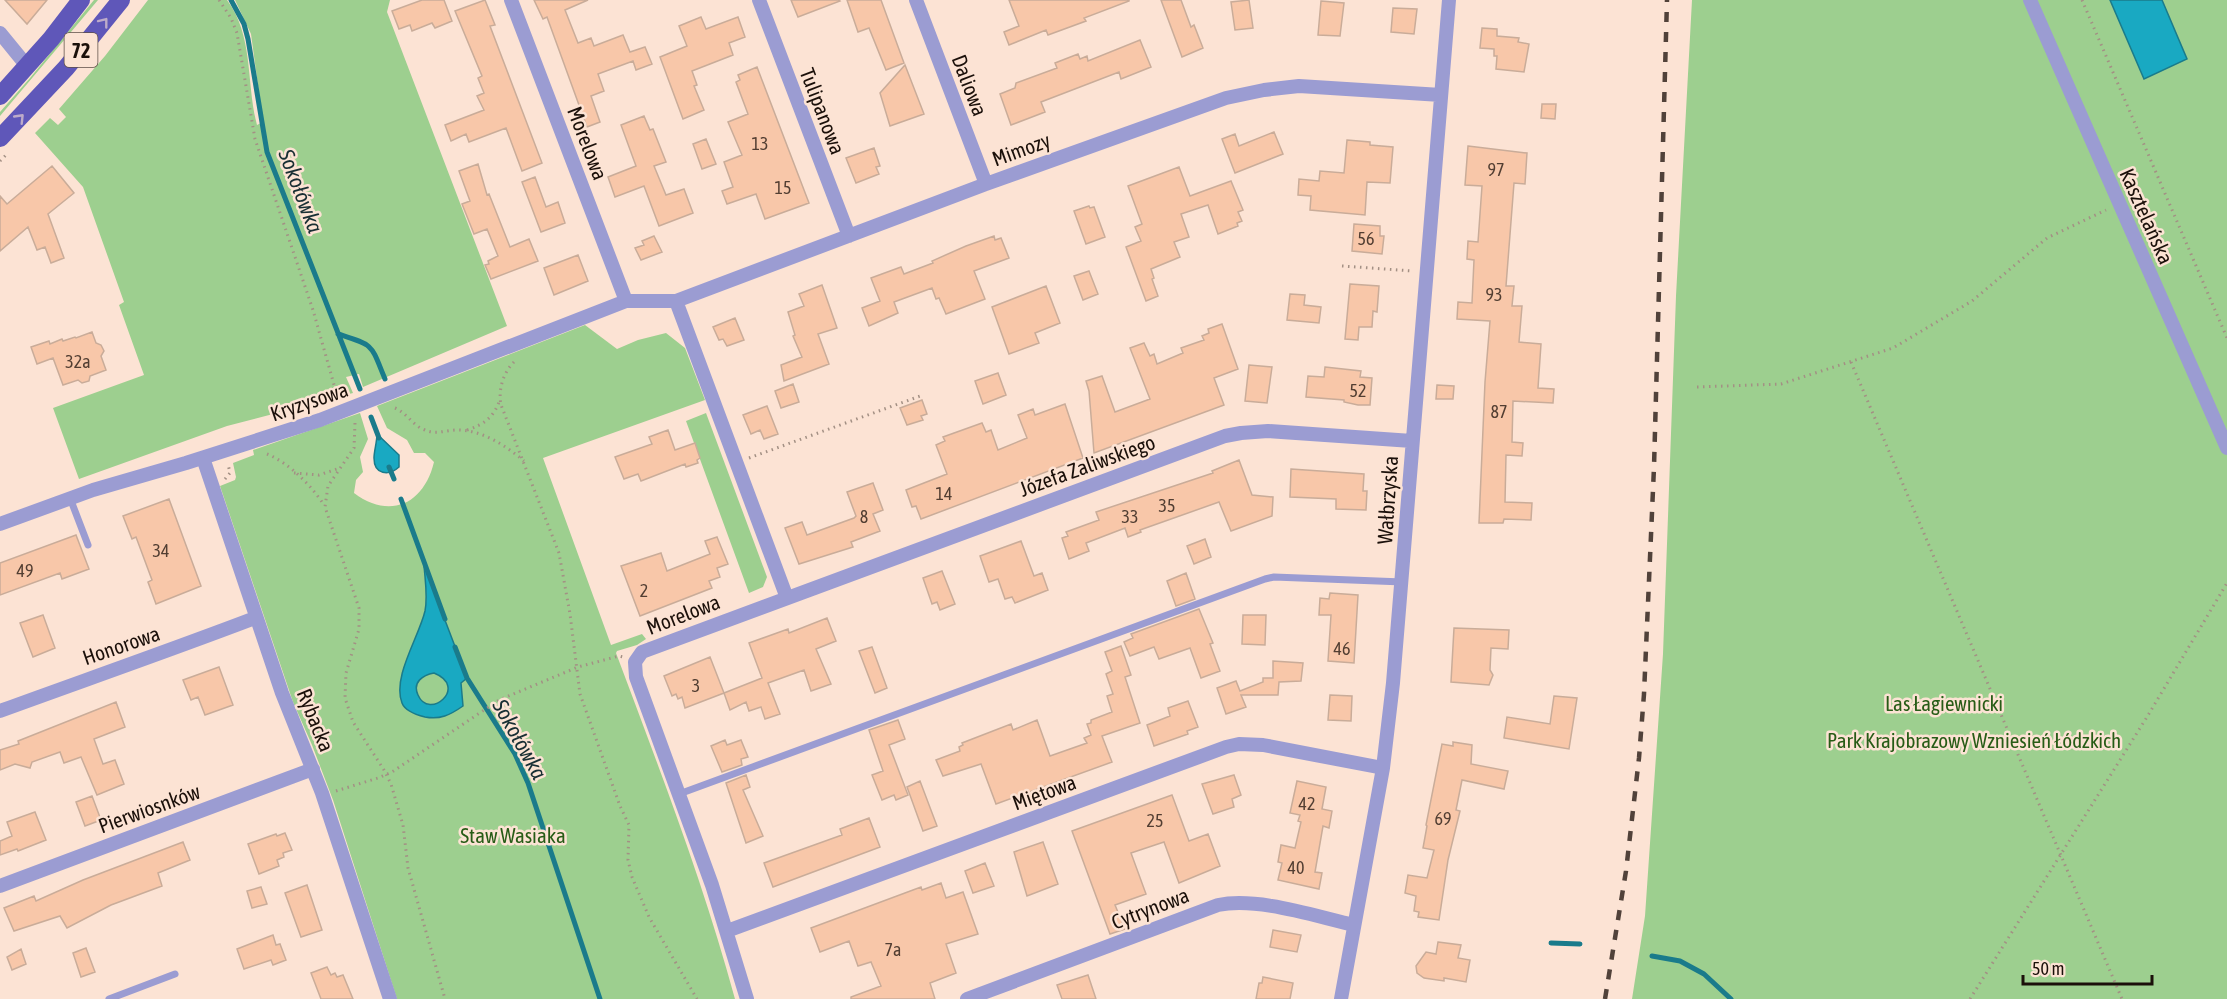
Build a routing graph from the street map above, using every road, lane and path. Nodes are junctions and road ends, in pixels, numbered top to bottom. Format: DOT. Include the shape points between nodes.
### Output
graph roads {
  1 [pos="81,0"];
  2 [pos="121,0"];
  3 [pos="219,0"];
  4 [pos="511,0"];
  5 [pos="759,0"];
  6 [pos="916,0"];
  7 [pos="1449,0"];
  8 [pos="2030,0"];
  9 [pos="2082,0"];
  10 [pos="0,33"];
  11 [pos="27,66"];
  12 [pos="1441,95"];
  13 [pos="0,96"];
  14 [pos="0,138"];
  15 [pos="986,184"];
  16 [pos="2119,204"];
  17 [pos="849,236"];
  18 [pos="1342,266"];
  19 [pos="1426,272"];
  20 [pos="626,301"];
  21 [pos="676,302"];
  22 [pos="2227,338"];
  23 [pos="516,360"];
  24 [pos="1851,362"];
  25 [pos="1697,387"];
  26 [pos="923,395"];
  27 [pos="500,400"];
  28 [pos="339,403"];
  29 [pos="390,407"];
  30 [pos="356,413"];
  31 [pos="465,430"];
  32 [pos="1412,441"];
  33 [pos="2227,448"];
  34 [pos="263,453"];
  35 [pos="203,458"];
  36 [pos="232,460"];
  37 [pos="524,461"];
  38 [pos="736,462"];
  39 [pos="342,467"];
  40 [pos="294,473"];
  41 [pos="218,482"];
  42 [pos="70,498"];
  43 [pos="325,507"];
  44 [pos="0,524"];
  45 [pos="88,545"];
  46 [pos="1402,582"];
  47 [pos="2227,583"];
  48 [pos="787,598"];
  49 [pos="255,618"];
  50 [pos="86,651"];
  51 [pos="619,656"];
  52 [pos="89,661"];
  53 [pos="578,667"];
  54 [pos="0,711"];
  55 [pos="1383,768"];
  56 [pos="313,769"];
  57 [pos="387,775"];
  58 [pos="328,791"];
  59 [pos="679,794"];
  60 [pos="2061,855"];
  61 [pos="0,886"];
  62 [pos="1354,925"];
  63 [pos="728,931"];
  64 [pos="175,974"];
  65 [pos="109,999"];
  66 [pos="390,999"];
  67 [pos="445,999"];
  68 [pos="697,999"];
  69 [pos="747,999"];
  70 [pos="967,999"];
  71 [pos="1341,999"];
  72 [pos="1970,999"];
  73 [pos="2122,999"];
  1 -- 11 [label="main road, 72"];
  14 -- 2 [label="main road, 72, one-way" via="66,68"];
  3 -- 28 [label="path" via="237,33 255,139"];
  4 -- 20 [label="street, Morelowa"];
  5 -- 17 [label="street, Tulipanowa"];
  6 -- 15 [label="street, Daliowa"];
  7 -- 12 [label="street, Wałbrzyska"];
  8 -- 16 [label="street, Kasztelańska"];
  9 -- 22 [label="path"];
  10 -- 11 [label="street"];
  11 -- 13 [label="main road, 72"];
  12 -- 15 [label="street, Mimozy" via="1318,87 1264,90 1217,101"];
  12 -- 19 [label="street, Wałbrzyska"];
  15 -- 17 [label="street, Mimozy"];
  16 -- 24 [label="path" via="2047,238 1972,301 1893,348"];
  16 -- 33 [label="street, Kasztelańska"];
  17 -- 21 [label="street, Mimozy"];
  18 -- 19 [label="path"];
  19 -- 32 [label="street, Wałbrzyska"];
  20 -- 21 [label="street, Mimozy"];
  20 -- 30 [label="street, Kryzysowa" via="376,399"];
  21 -- 38 [label="street"];
  23 -- 27 [label="path" via="508,368"];
  24 -- 25 [label="path" via="1782,384"];
  24 -- 60 [label="path"];
  26 -- 38 [label="path"];
  27 -- 31 [label="path" via="488,420"];
  27 -- 37 [label="path"];
  29 -- 31 [label="path" via="429,431"];
  30 -- 35 [label="street, Kryzysowa"];
  30 -- 39 [label="path" via="354,448"];
  31 -- 37 [label="path" via="497,441"];
  32 -- 46 [label="street, Wałbrzyska"];
  32 -- 48 [label="street, Józefa Zaliwskiego" via="1268,431 1226,436"];
  34 -- 40 [label="path"];
  35 -- 42 [label="street, Kryzysowa"];
  35 -- 49 [label="street, Rybacka"];
  36 -- 41 [label="path" via="229,477"];
  37 -- 53 [label="path" via="559,553"];
  38 -- 48 [label="street"];
  39 -- 40 [label="path" via="319,475"];
  39 -- 43 [label="path" via="328,486"];
  40 -- 43 [label="path"];
  42 -- 44 [label="street, Kryzysowa"];
  42 -- 45 [label="lane"];
  43 -- 57 [label="path" via="359,608 359,629 344,684 346,706"];
  46 -- 55 [label="street, Wałbrzyska"];
  46 -- 59 [label="lane" via="1265,579"];
  47 -- 60 [label="path"];
  48 -- 59 [label="street, Morelowa" via="648,649 638,657 636,677"];
  49 -- 54 [label="street, Honorowa"];
  49 -- 56 [label="street, Rybacka"];
  50 -- 52 [label="path"];
  51 -- 53 [label="path"];
  53 -- 57 [label="path" via="499,700"];
  53 -- 68 [label="path" via="581,699 629,825 628,860 632,877 649,917"];
  55 -- 62 [label="street, Wałbrzyska"];
  55 -- 63 [label="street, Miętowa" via="1263,745 1226,747"];
  56 -- 61 [label="street, Pierwiosnków"];
  56 -- 66 [label="street, Rybacka"];
  57 -- 58 [label="path"];
  57 -- 67 [label="path"];
  59 -- 63 [label="street, Morelowa"];
  60 -- 72 [label="path"];
  60 -- 73 [label="path"];
  62 -- 70 [label="street, Cytrynowa" via="1256,903 1231,902"];
  62 -- 71 [label="street, Wałbrzyska"];
  63 -- 69 [label="street, Morelowa"];
  64 -- 65 [label="lane"];
}
